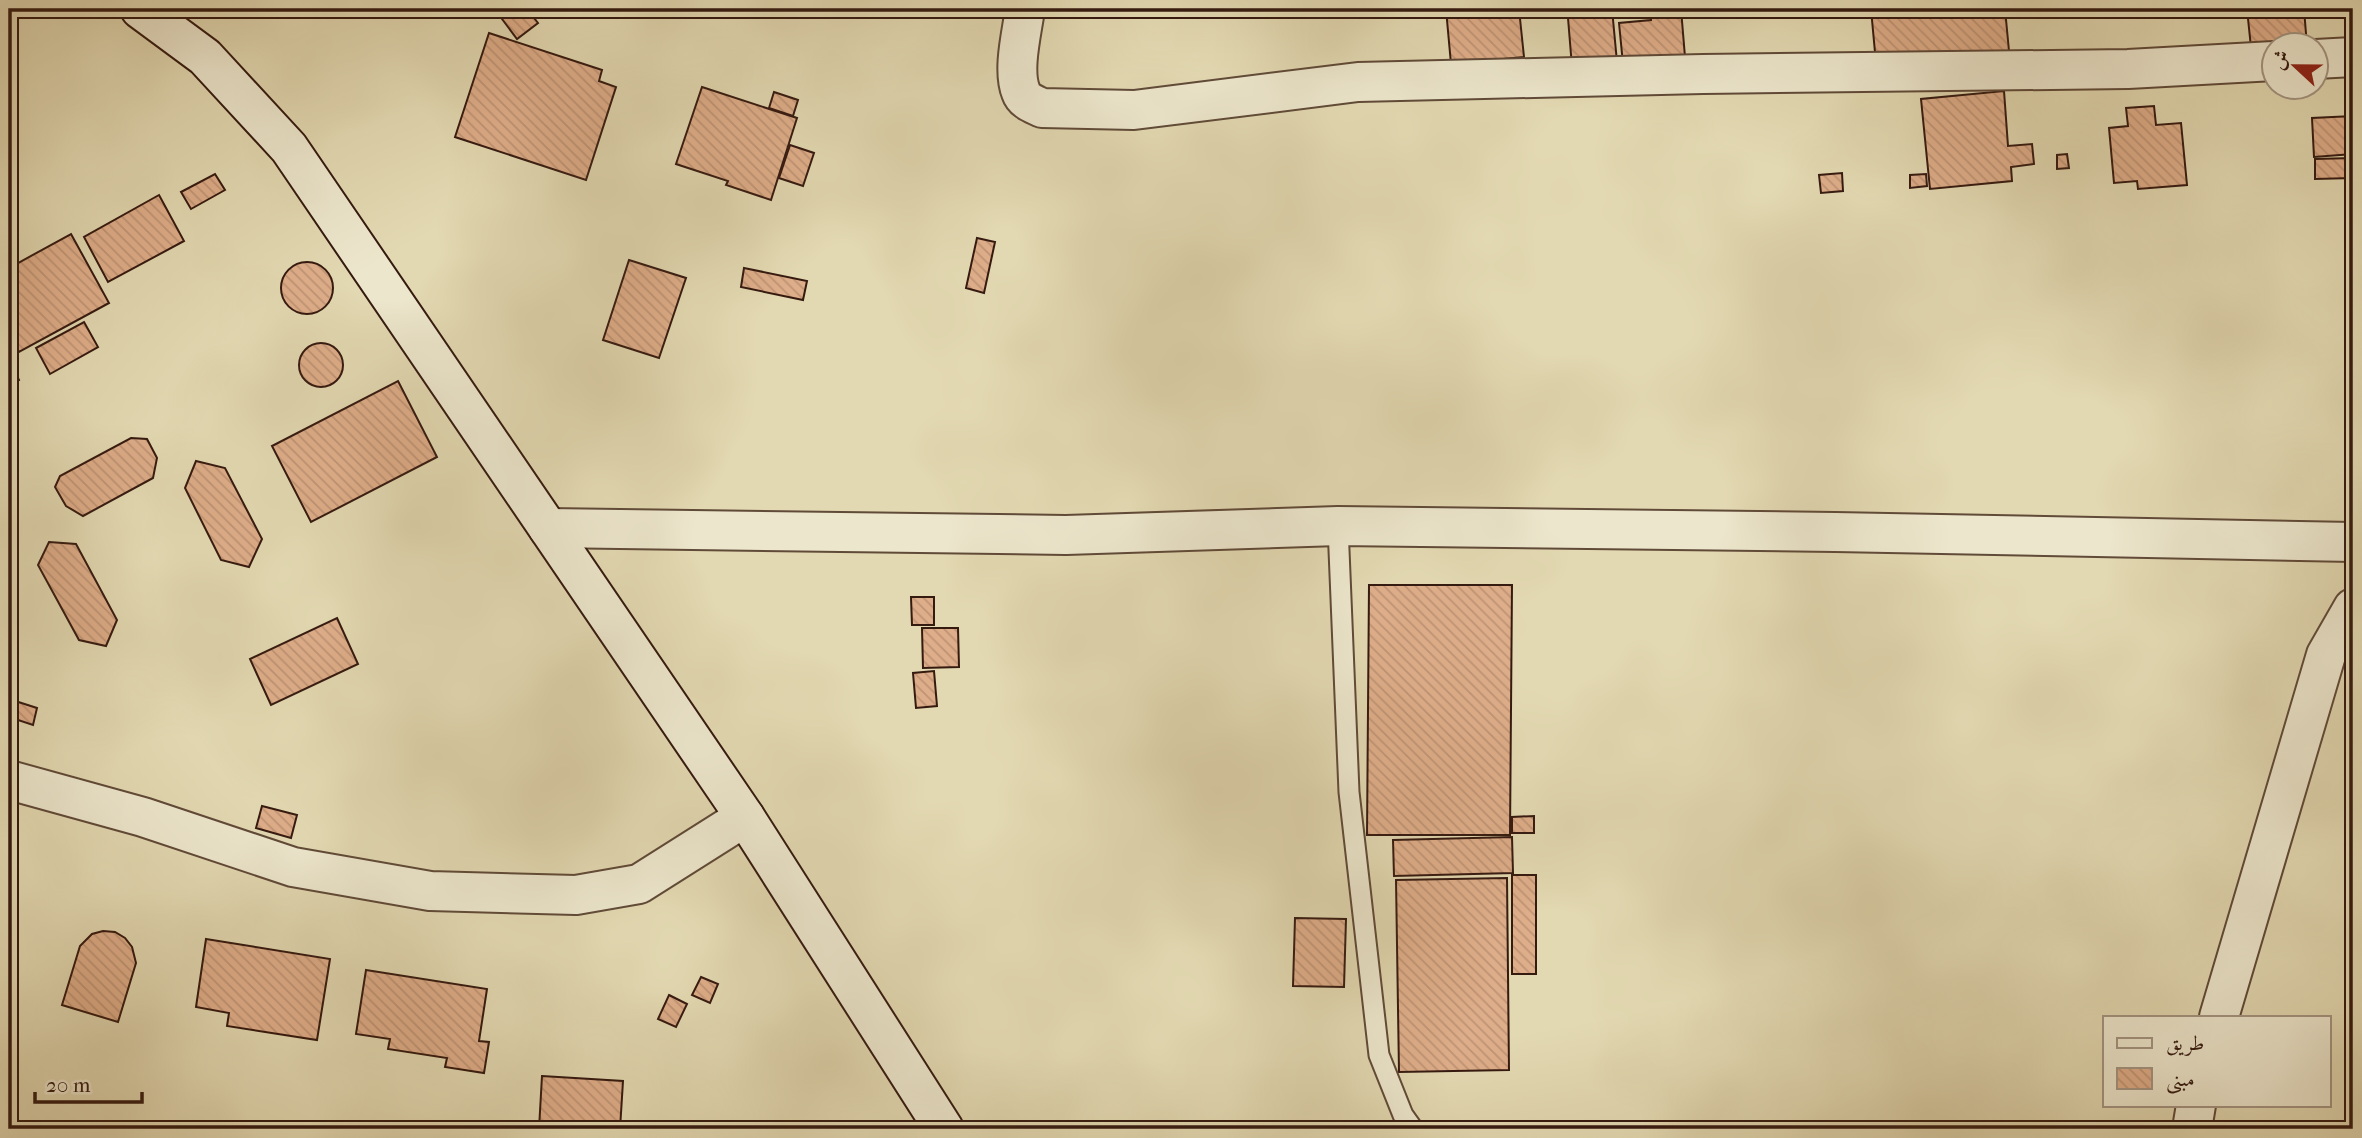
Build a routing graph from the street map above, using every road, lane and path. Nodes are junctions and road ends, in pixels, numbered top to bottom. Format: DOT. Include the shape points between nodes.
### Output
graph roads {
  1 [pos="140,9"];
  2 [pos="1025,9"];
  3 [pos="2353,57"];
  4 [pos="2330,58"];
  5 [pos="2260,62"];
  6 [pos="1338,526"];
  7 [pos="548,528"];
  8 [pos="2353,542"];
  9 [pos="2353,608"];
  10 [pos="9,780"];
  11 [pos="745,817"];
  12 [pos="2219,1016"];
  13 [pos="2196,1106"];
  14 [pos="944,1129"];
  15 [pos="1413,1129"];
  16 [pos="2192,1129"];
  1 -- 7 [label="street" via="205,57 289,148"];
  2 -- 5 [label="street" via="1017,72 1021,93 1042,108 1135,110 1358,82 2128,69"];
  3 -- 4 [label="street"];
  6 -- 7 [label="street" via="1066,535"];
  6 -- 8 [label="street"];
  6 -- 15 [label="lane" via="1349,792 1379,1055"];
  7 -- 11 [label="street"];
  9 -- 12 [label="street" via="2326,655"];
  10 -- 11 [label="street" via="143,817 293,867 430,891 576,895 639,884"];
  11 -- 14 [label="street"];
  13 -- 16 [label="street"];
}
